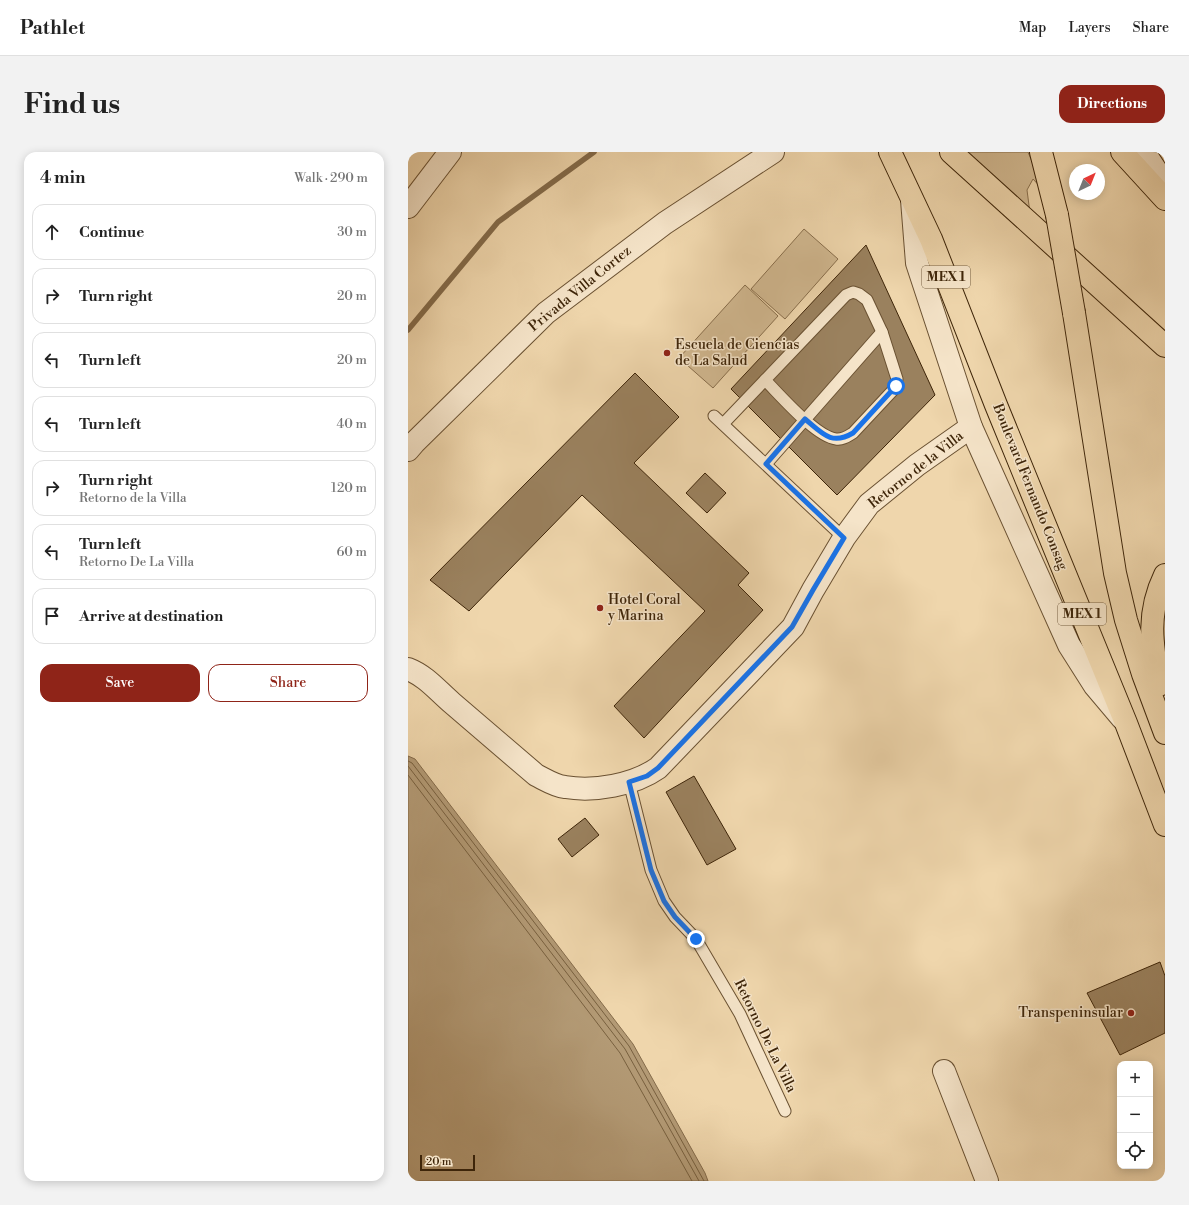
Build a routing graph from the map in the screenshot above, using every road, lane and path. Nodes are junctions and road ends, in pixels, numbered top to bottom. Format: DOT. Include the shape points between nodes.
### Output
graph roads {
  1 [pos="450,152"];
  2 [pos="773,152"];
  3 [pos="890,152"];
  4 [pos="951,152"];
  5 [pos="1041,152"];
  6 [pos="1122,152"];
  7 [pos="1144,152"];
  8 [pos="1165,184"];
  9 [pos="912,198"];
  10 [pos="1165,199"];
  11 [pos="408,207"];
  12 [pos="882,332"];
  13 [pos="1165,346"];
  14 [pos="765,380"];
  15 [pos="714,416"];
  16 [pos="805,419"];
  17 [pos="723,424"];
  18 [pos="971,427"];
  19 [pos="408,450"];
  20 [pos="766,464"];
  21 [pos="844,538"];
  22 [pos="1165,574"];
  23 [pos="408,669"];
  24 [pos="1126,723"];
  25 [pos="1164,729"];
  26 [pos="629,782"];
  27 [pos="1165,825"];
  28 [pos="944,1071"];
  29 [pos="784,1111"];
  30 [pos="987,1181"];
  1 -- 11 [label="street"];
  2 -- 19 [label="street, Privada Villa Cortez" via="665,223 546,313"];
  3 -- 9 [label="highway, Boulevard Fernando Consag / MEX 1"];
  4 -- 13 [label="highway"];
  5 -- 25 [label="highway, MEX 1, bridge" via="1057,215 1115,572 1126,620"];
  6 -- 10 [label="highway"];
  7 -- 8 [label="street"];
  9 -- 18 [label="street" via="917,263"];
  9 -- 24 [label="highway, Boulevard Fernando Consag / MEX 1" via="931,239"];
  12 -- 14 [label="lane" via="867,300 853,292 846,295"];
  12 -- 16 [label="lane"];
  12 -- 16 [label="lane" via="896,372 896,386 853,433 845,438 826,436"];
  14 -- 16 [label="lane"];
  14 -- 17 [label="lane"];
  15 -- 17 [label="lane"];
  16 -- 20 [label="lane"];
  17 -- 20 [label="lane"];
  18 -- 21 [label="street, Retorno de la Villa" via="917,465 870,504"];
  18 -- 24 [label="street" via="1069,645 1096,686"];
  20 -- 21 [label="lane"];
  21 -- 26 [label="street, Retorno de la Villa" via="792,627 658,768 647,776"];
  22 -- 25 [label="highway" via="1151,626"];
  23 -- 26 [label="street, Retorno de la Villa" via="432,684 536,775 550,783 564,787 594,789"];
  24 -- 27 [label="highway, Boulevard Fernando Consag / MEX 1"];
  26 -- 29 [label="lane, Retorno De La Villa" via="651,870 664,901 696,939 740,1014"];
  28 -- 30 [label="street"];
}
